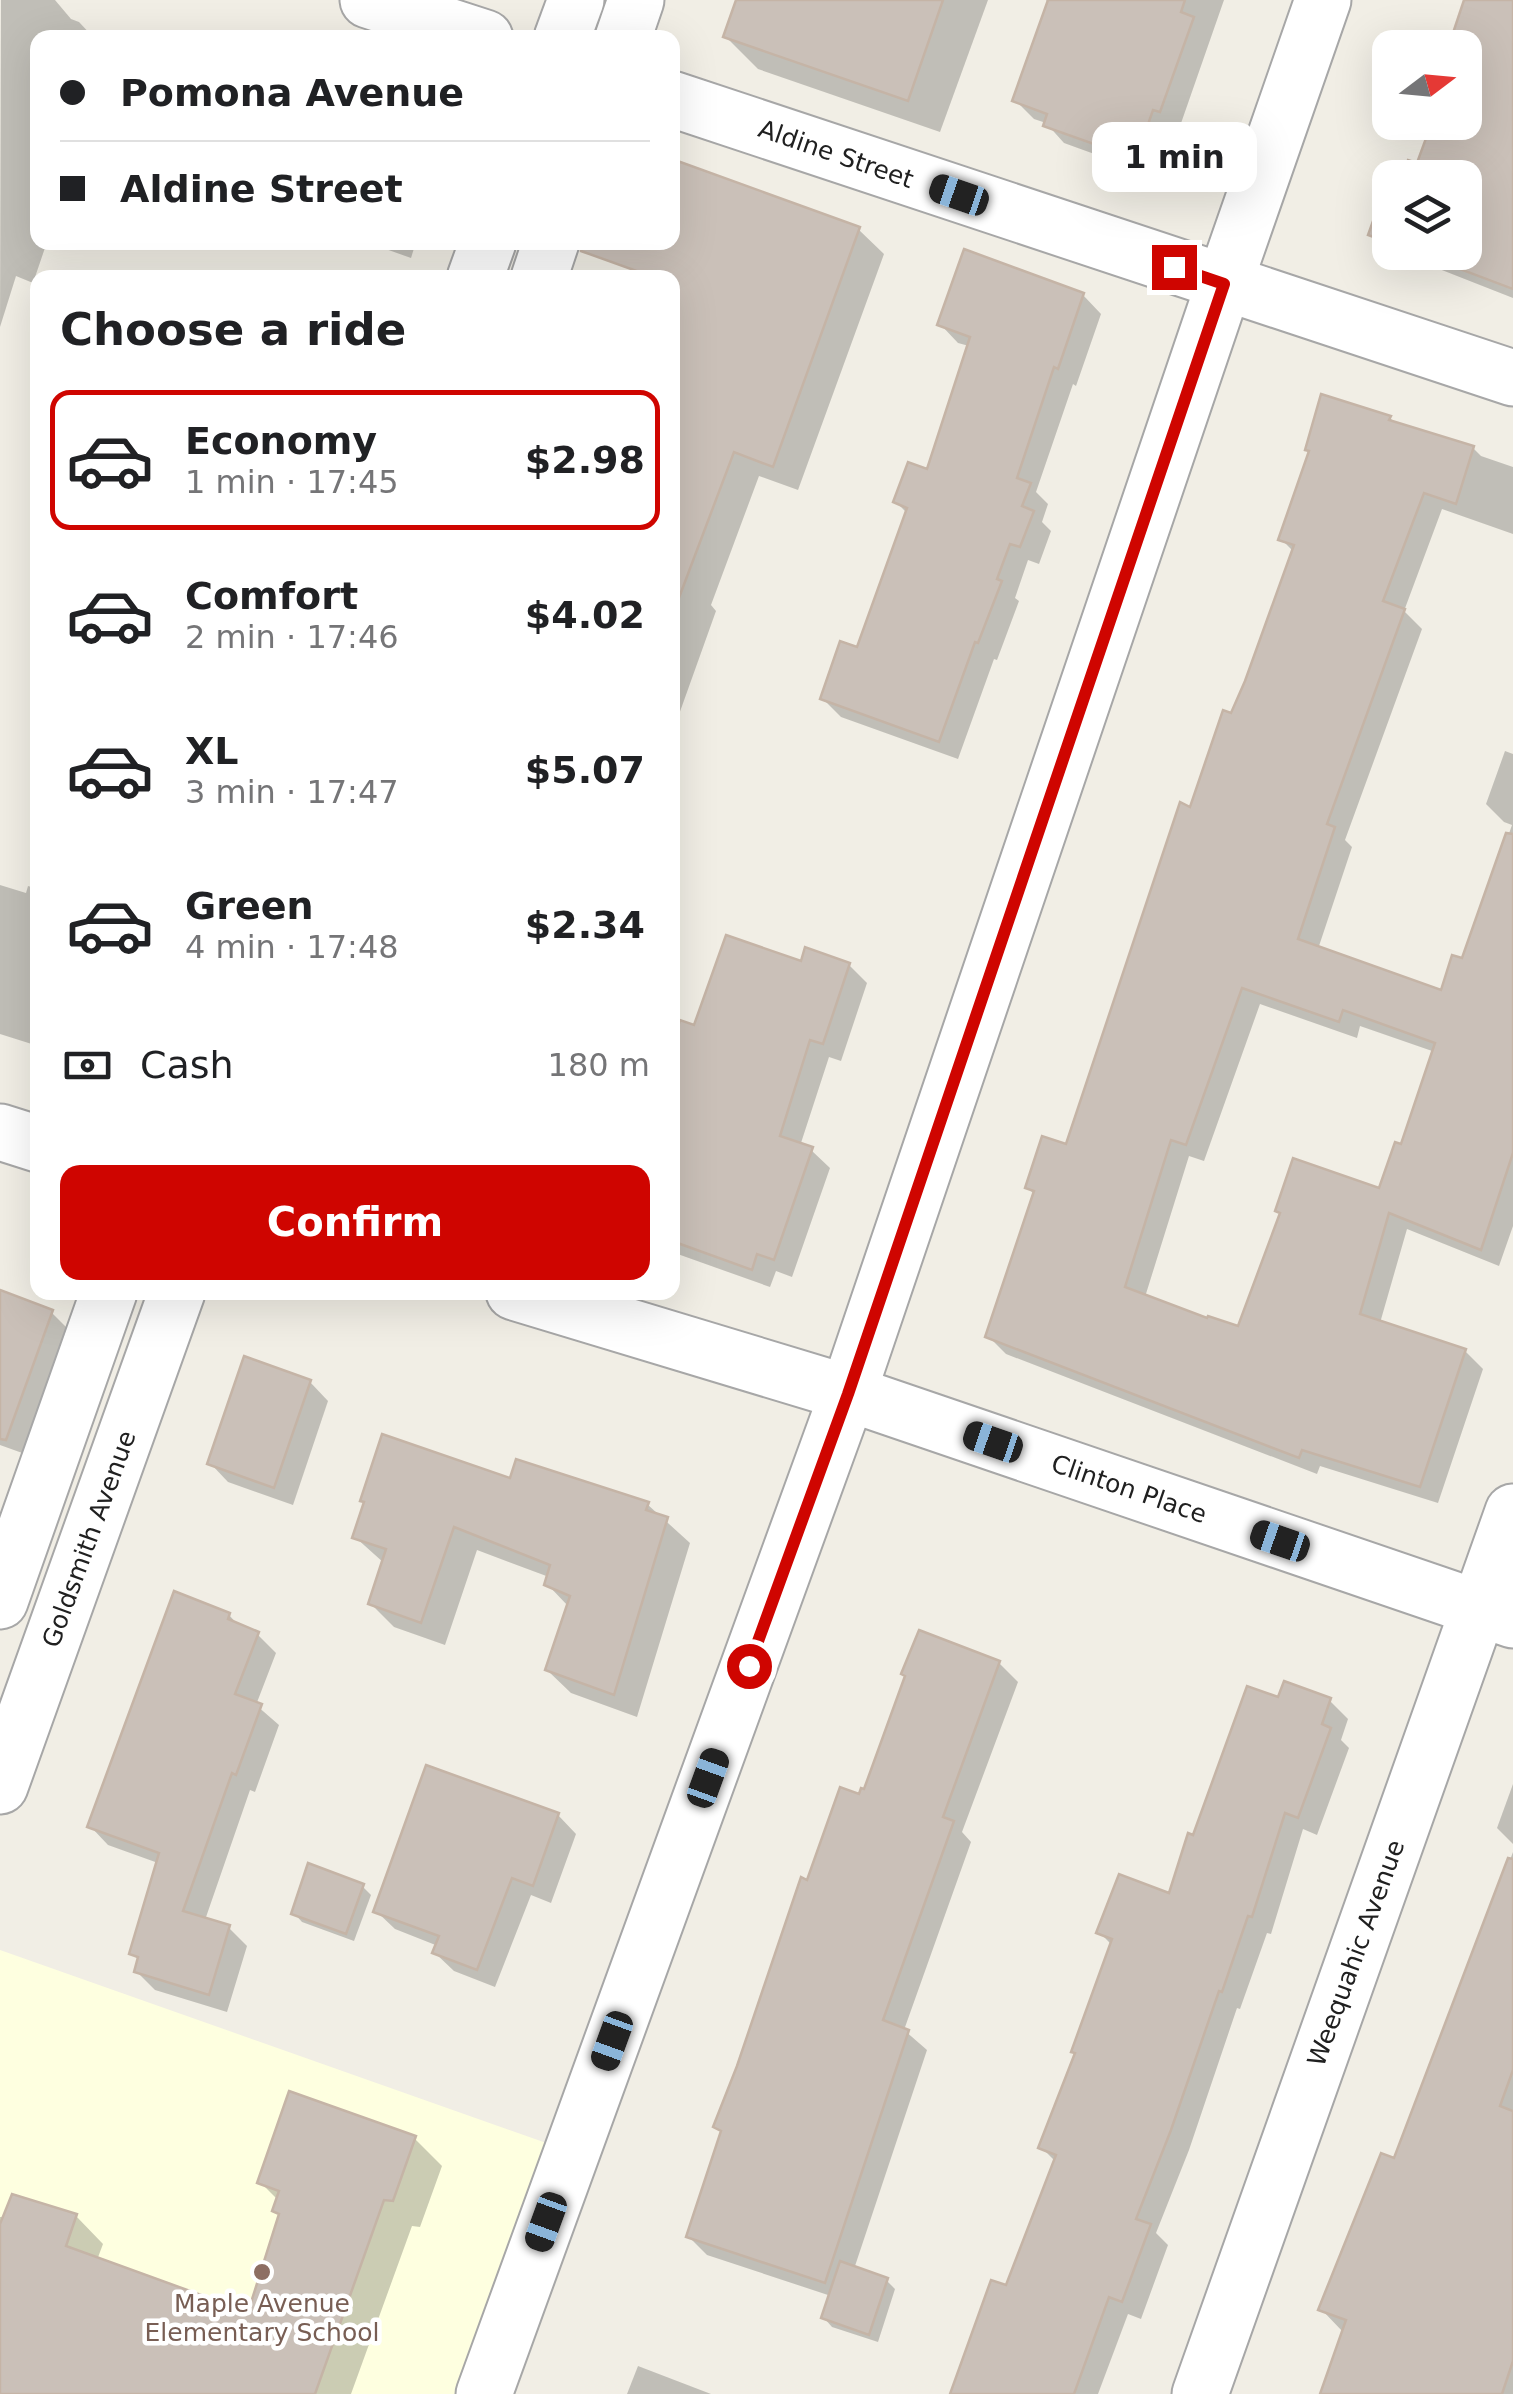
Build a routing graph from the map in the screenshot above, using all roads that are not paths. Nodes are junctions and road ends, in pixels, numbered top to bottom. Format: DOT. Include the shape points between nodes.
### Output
graph roads {
  1 [pos="368,0"];
  2 [pos="576,0"];
  3 [pos="636,0"];
  4 [pos="1324,0"];
  5 [pos="460,30"];
  6 [pos="565,30"];
  7 [pos="626,30"];
  8 [pos="680,101"];
  9 [pos="1224,284"];
  10 [pos="1513,378"];
  11 [pos="0,1132"];
  12 [pos="30,1141"];
  13 [pos="106,1300"];
  14 [pos="174,1300"];
  15 [pos="540,1300"];
  16 [pos="848,1394"];
  17 [pos="1513,1512"];
  18 [pos="0,1601"];
  19 [pos="1496,1614"];
  20 [pos="0,1786"];
  21 [pos="484,2394"];
  22 [pos="1200,2394"];
  1 -- 5 [label="street"];
  2 -- 6 [label="street"];
  3 -- 7 [label="street"];
  4 -- 9 [label="street"];
  8 -- 9 [label="street, Aldine Street"];
  9 -- 10 [label="street, Aldine Street"];
  9 -- 16 [label="street"];
  11 -- 12 [label="street"];
  13 -- 18 [label="street"];
  14 -- 20 [label="street, Goldsmith Avenue"];
  15 -- 16 [label="street, Clinton Place"];
  16 -- 19 [label="street, Clinton Place"];
  16 -- 21 [label="street"];
  17 -- 19 [label="street, Weequahic Avenue"];
  19 -- 22 [label="street, Weequahic Avenue"];
}
